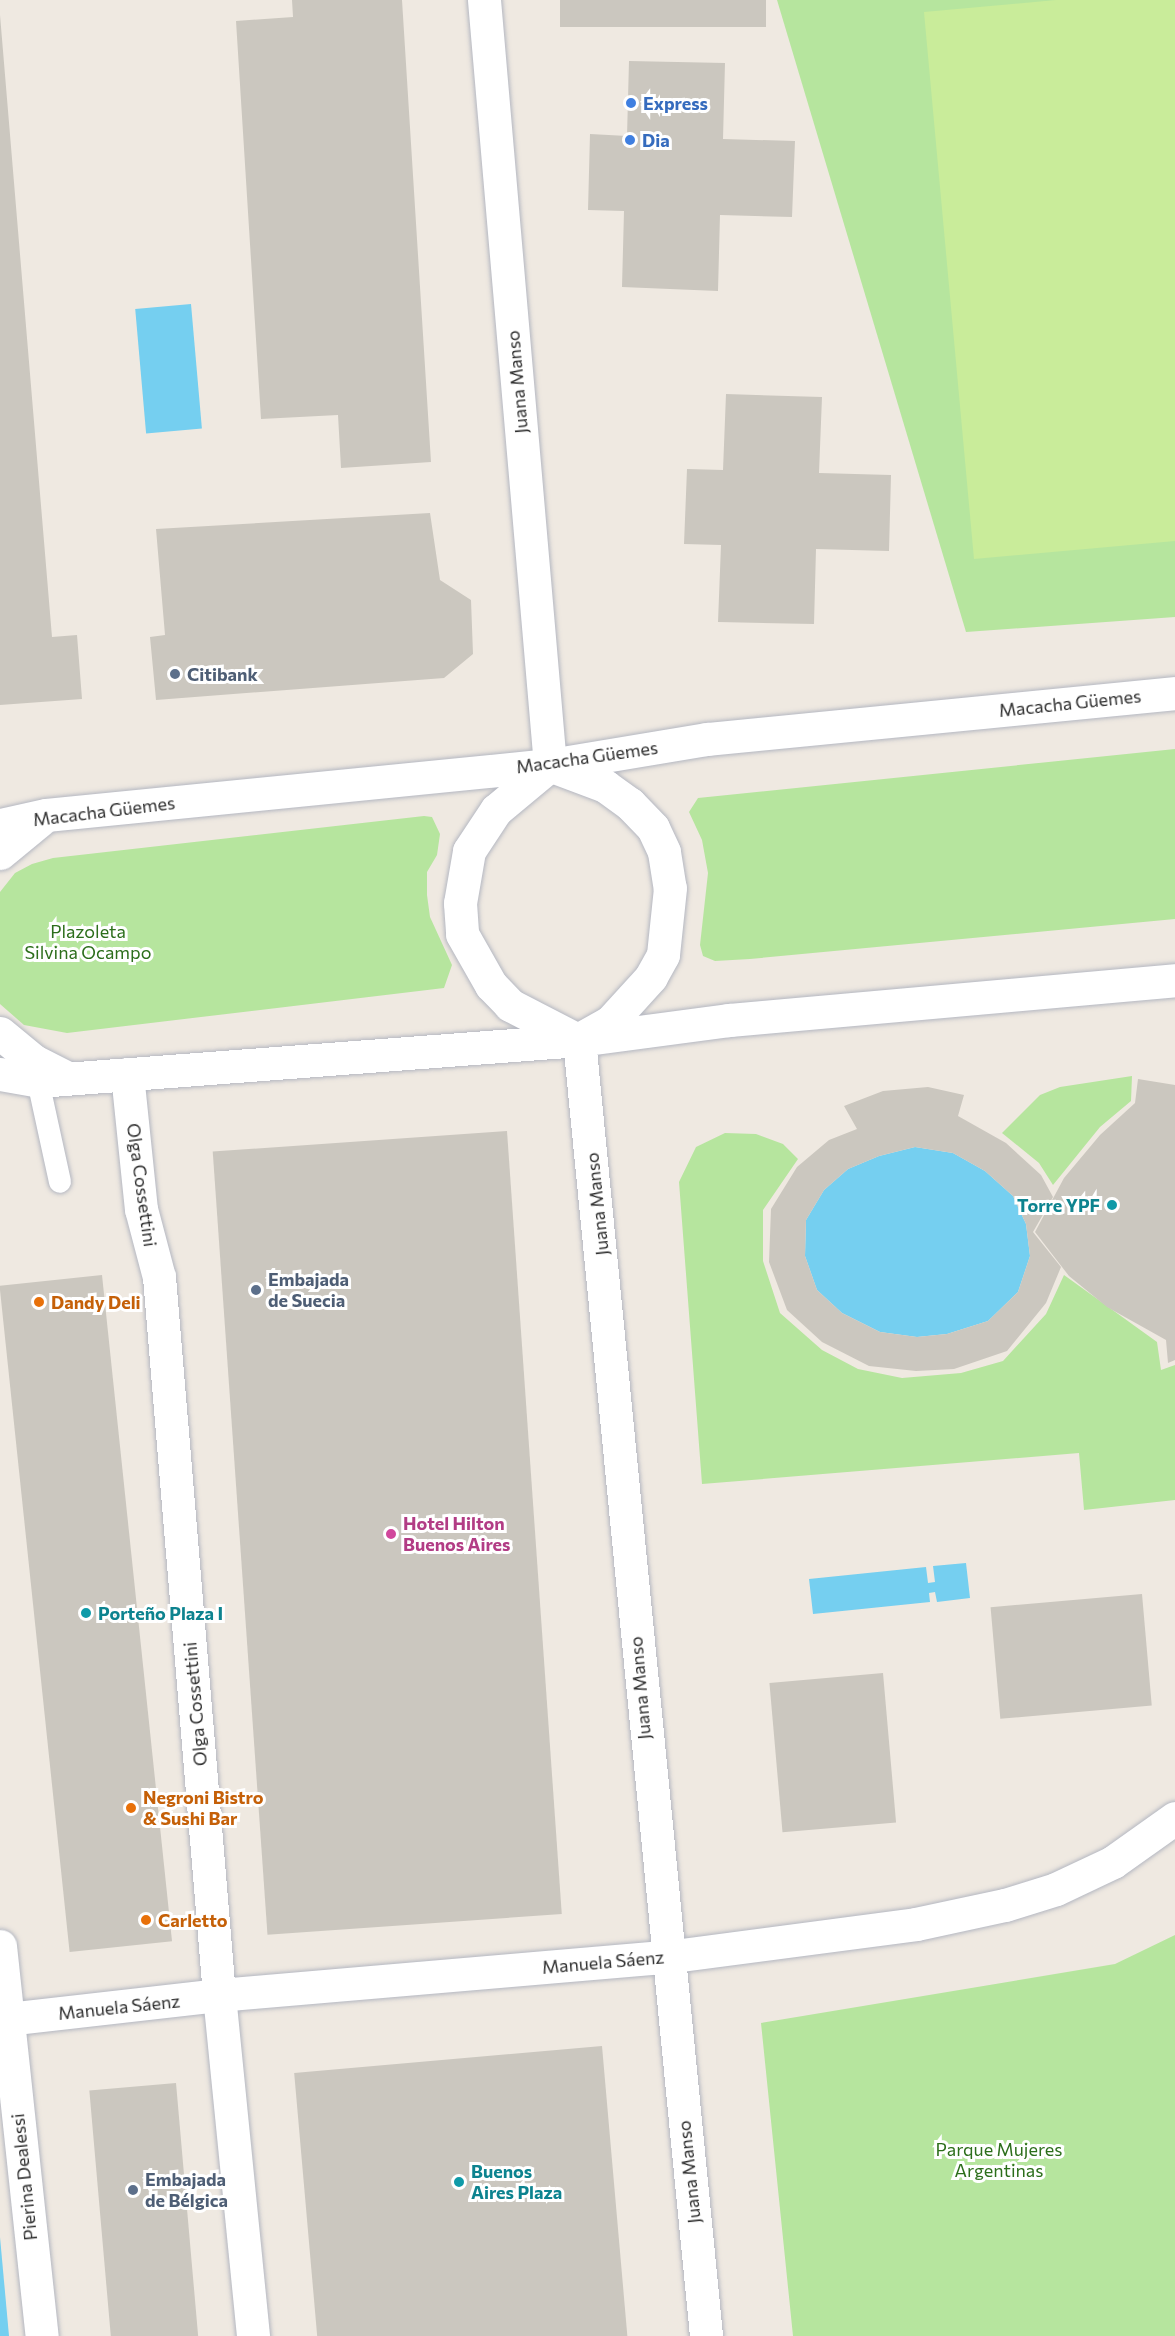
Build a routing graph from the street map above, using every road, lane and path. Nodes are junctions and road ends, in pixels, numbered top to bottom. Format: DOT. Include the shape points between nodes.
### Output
graph roads {
  1 [pos="484,0"];
  2 [pos="1175,693"];
  3 [pos="550,765"];
  4 [pos="46,815"];
  5 [pos="0,825"];
  6 [pos="0,853"];
  7 [pos="1175,980"];
  8 [pos="0,1033"];
  9 [pos="579,1040"];
  10 [pos="0,1074"];
  11 [pos="127,1074"];
  12 [pos="52,1080"];
  13 [pos="60,1182"];
  14 [pos="1175,1818"];
  15 [pos="0,1946"];
  16 [pos="666,1957"];
  17 [pos="219,1995"];
  18 [pos="7,2019"];
  19 [pos="42,2336"];
  20 [pos="254,2336"];
  21 [pos="706,2336"];
  1 -- 3 [label="street, Juana Manso"];
  2 -- 3 [label="street, Macacha Güemes" via="707,739"];
  3 -- 4 [label="street, Macacha Güemes"];
  3 -- 9 [label="street" via="518,788 477,836 463,877 462,934 491,985 510,1005"];
  3 -- 9 [label="street" via="605,786 630,804 652,828 664,852 670,888 663,955 651,977 610,1022"];
  4 -- 5 [label="street, Macacha Güemes"];
  4 -- 6 [label="street"];
  7 -- 9 [label="street" via="729,1020"];
  8 -- 12 [label="street"];
  9 -- 11 [label="street"];
  9 -- 16 [label="street, Juana Manso" via="600,1227"];
  10 -- 12 [label="street"];
  11 -- 12 [label="street"];
  11 -- 17 [label="street, Olga Cossettini" via="141,1209 159,1277"];
  12 -- 13 [label="lane"];
  14 -- 16 [label="street, Manuela Sáenz" via="1113,1862 1056,1889 1005,1905 916,1924"];
  15 -- 18 [label="street, Pierina Dealessi"];
  16 -- 17 [label="street, Manuela Sáenz"];
  16 -- 21 [label="street, Juana Manso"];
  17 -- 18 [label="street, Manuela Sáenz"];
  17 -- 20 [label="street, Olga Cossettini"];
  18 -- 19 [label="street, Pierina Dealessi"];
}
